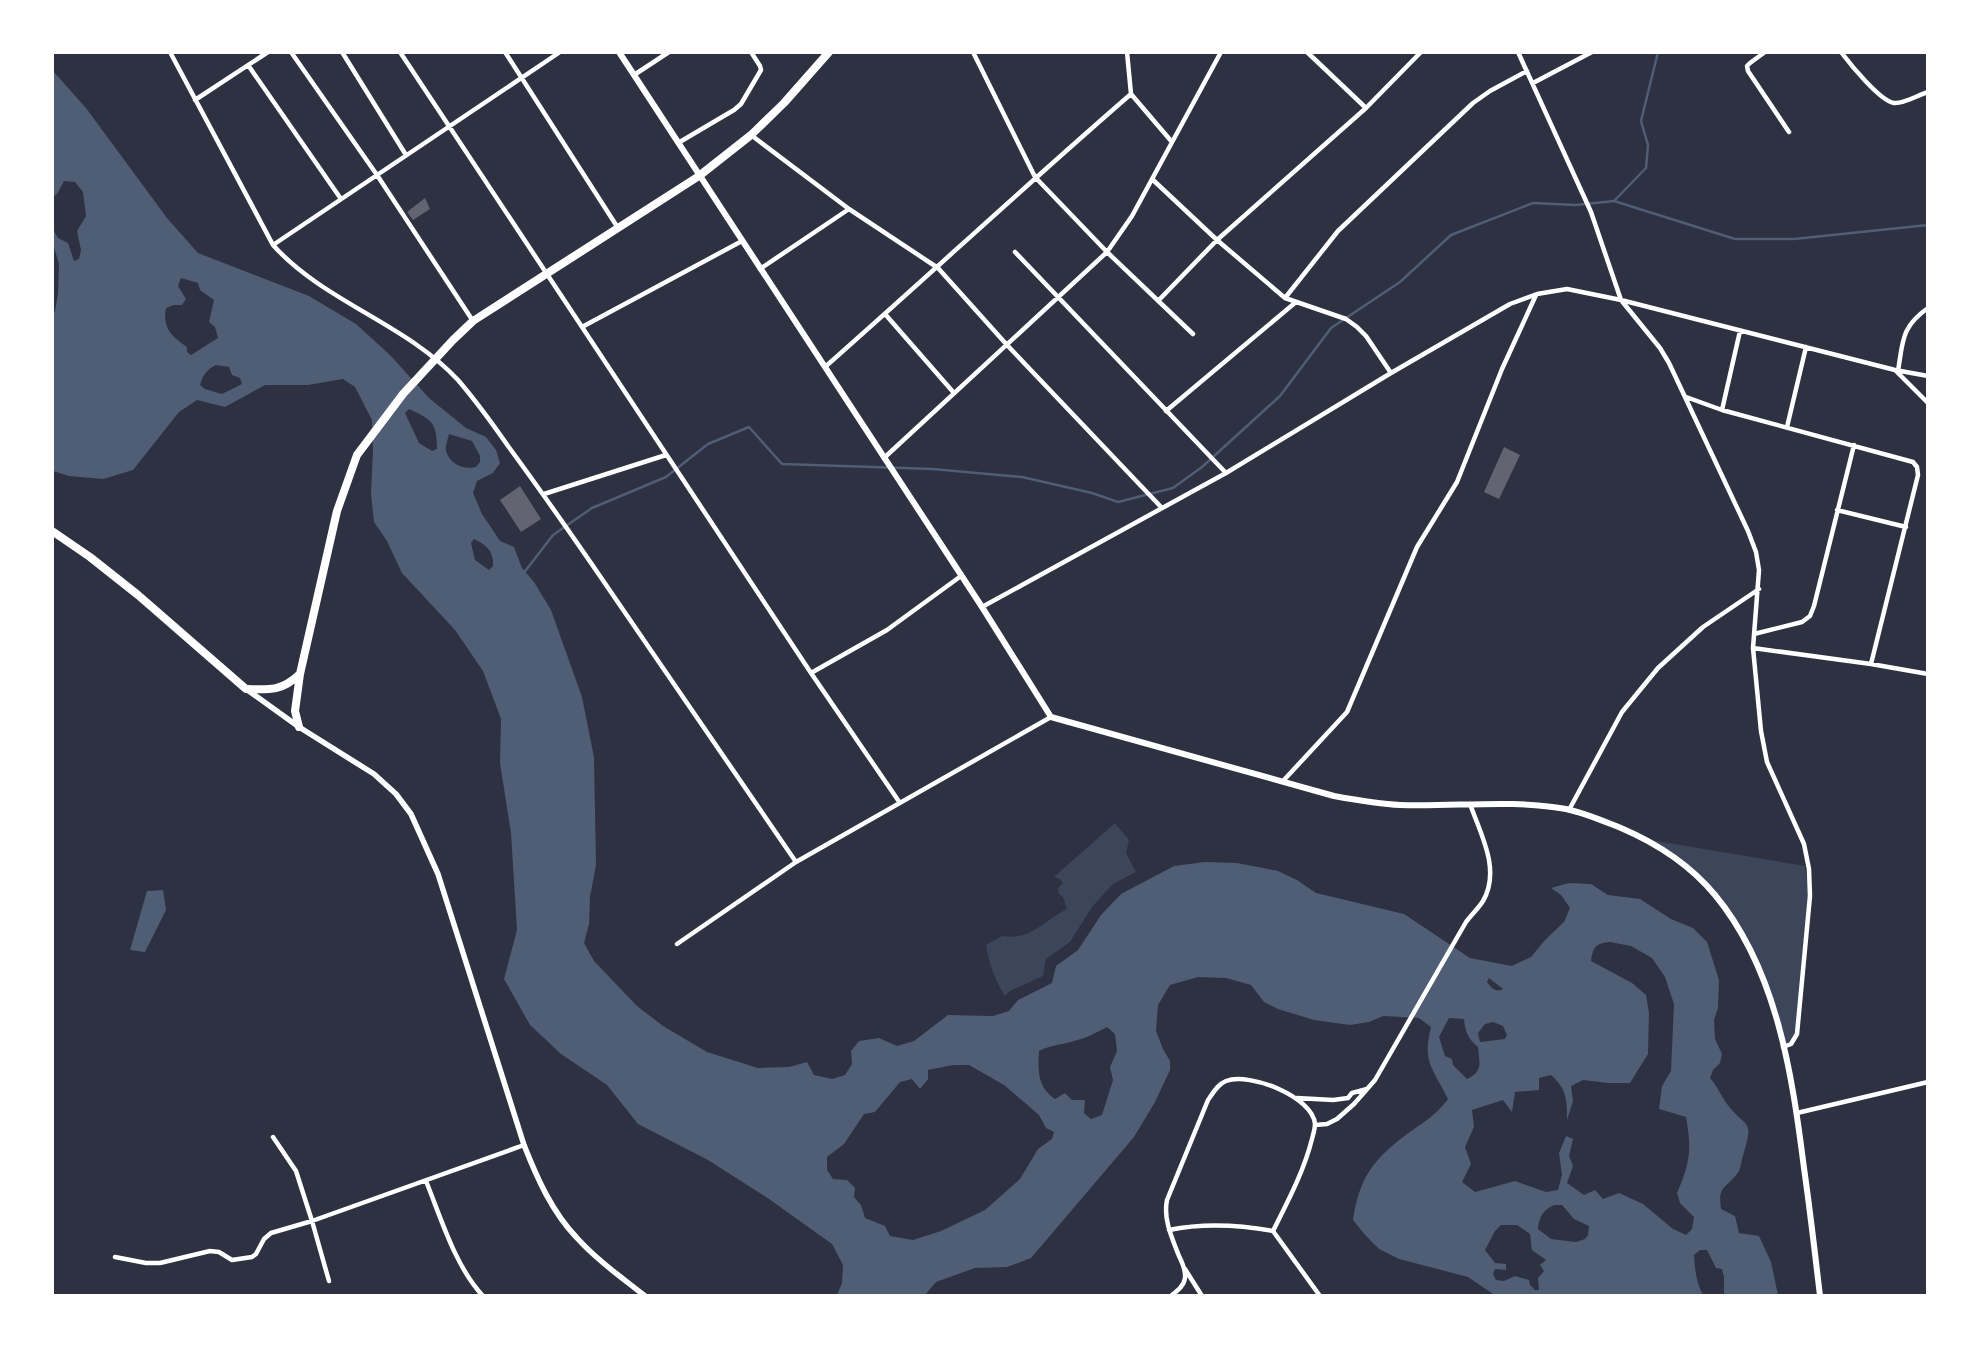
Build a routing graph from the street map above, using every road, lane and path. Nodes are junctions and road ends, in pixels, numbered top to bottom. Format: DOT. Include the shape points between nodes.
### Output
graph roads {
  1 [pos="170,52"];
  2 [pos="268,52"];
  3 [pos="291,52"];
  4 [pos="342,52"];
  5 [pos="400,52"];
  6 [pos="504,52"];
  7 [pos="560,52"];
  8 [pos="619,52"];
  9 [pos="669,52"];
  10 [pos="751,52"];
  11 [pos="829,52"];
  12 [pos="973,52"];
  13 [pos="1127,52"];
  14 [pos="1221,52"];
  15 [pos="1307,52"];
  16 [pos="1421,52"];
  17 [pos="1518,52"];
  18 [pos="1592,52"];
  19 [pos="1765,52"];
  20 [pos="1841,52"];
  21 [pos="1414,54"];
  22 [pos="248,65"];
  23 [pos="1527,71"];
  24 [pos="634,75"];
  25 [pos="522,78"];
  26 [pos="1533,83"];
  27 [pos="1928,92"];
  28 [pos="1130,94"];
  29 [pos="195,100"];
  30 [pos="1366,108"];
  31 [pos="450,126"];
  32 [pos="1789,132"];
  33 [pos="750,135"];
  34 [pos="1172,142"];
  35 [pos="678,143"];
  36 [pos="406,156"];
  37 [pos="377,175"];
  38 [pos="699,176"];
  39 [pos="1035,177"];
  40 [pos="1152,179"];
  41 [pos="341,200"];
  42 [pos="849,209"];
  43 [pos="618,228"];
  44 [pos="1217,240"];
  45 [pos="742,241"];
  46 [pos="272,245"];
  47 [pos="1015,252"];
  48 [pos="1107,252"];
  49 [pos="938,268"];
  50 [pos="760,269"];
  51 [pos="548,273"];
  52 [pos="1537,294"];
  53 [pos="1057,297"];
  54 [pos="1284,298"];
  55 [pos="1621,300"];
  56 [pos="1158,301"];
  57 [pos="1296,302"];
  58 [pos="1928,308"];
  59 [pos="885,314"];
  60 [pos="473,321"];
  61 [pos="582,327"];
  62 [pos="1740,331"];
  63 [pos="1194,334"];
  64 [pos="1007,345"];
  65 [pos="1806,347"];
  66 [pos="436,358"];
  67 [pos="824,367"];
  68 [pos="1896,371"];
  69 [pos="1391,373"];
  70 [pos="1928,376"];
  71 [pos="954,393"];
  72 [pos="1686,397"];
  73 [pos="1928,403"];
  74 [pos="1722,410"];
  75 [pos="1166,411"];
  76 [pos="1787,427"];
  77 [pos="1854,445"];
  78 [pos="666,455"];
  79 [pos="884,458"];
  80 [pos="1226,473"];
  81 [pos="544,494"];
  82 [pos="1161,507"];
  83 [pos="1837,510"];
  84 [pos="1906,527"];
  85 [pos="52,531"];
  86 [pos="961,576"];
  87 [pos="1759,589"];
  88 [pos="982,607"];
  89 [pos="1754,634"];
  90 [pos="1753,648"];
  91 [pos="1871,664"];
  92 [pos="811,673"];
  93 [pos="300,674"];
  94 [pos="1928,674"];
  95 [pos="246,689"];
  96 [pos="1051,717"];
  97 [pos="299,727"];
  98 [pos="1283,781"];
  99 [pos="900,803"];
  100 [pos="1470,804"];
  101 [pos="1569,810"];
  102 [pos="796,862"];
  103 [pos="677,944"];
  104 [pos="1783,1047"];
  105 [pos="1928,1082"];
  106 [pos="1367,1089"];
  107 [pos="1295,1098"];
  108 [pos="1797,1113"];
  109 [pos="1315,1125"];
  110 [pos="272,1137"];
  111 [pos="524,1145"];
  112 [pos="426,1180"];
  113 [pos="312,1221"];
  114 [pos="1169,1230"];
  115 [pos="1273,1231"];
  116 [pos="115,1257"];
  117 [pos="1184,1268"];
  118 [pos="329,1281"];
  119 [pos="483,1296"];
  120 [pos="645,1296"];
  121 [pos="1171,1296"];
  122 [pos="1202,1296"];
  123 [pos="1320,1296"];
  124 [pos="1820,1296"];
  1 -- 29 [label="street"];
  2 -- 22 [label="street"];
  3 -- 37 [label="street"];
  4 -- 36 [label="street"];
  5 -- 31 [label="street"];
  6 -- 25 [label="street"];
  7 -- 25 [label="street"];
  8 -- 24 [label="main road"];
  9 -- 24 [label="street"];
  10 -- 35 [label="street" via="761,70 741,104"];
  11 -- 33 [label="highway" via="784,103"];
  12 -- 39 [label="street"];
  13 -- 28 [label="street"];
  14 -- 34 [label="street"];
  15 -- 30 [label="street"];
  16 -- 21 [label="street"];
  17 -- 23 [label="street"];
  18 -- 26 [label="street"];
  19 -- 32 [label="street" via="1750,62 1748,71"];
  20 -- 27 [label="street" via="1855,72 1887,100 1901,102"];
  21 -- 30 [label="street"];
  22 -- 29 [label="street"];
  22 -- 41 [label="street"];
  23 -- 26 [label="street"];
  23 -- 54 [label="street" via="1473,103 1338,231"];
  24 -- 35 [label="main road"];
  25 -- 31 [label="street"];
  25 -- 43 [label="street"];
  26 -- 55 [label="street" via="1591,212"];
  28 -- 34 [label="street"];
  28 -- 39 [label="street"];
  29 -- 46 [label="street"];
  30 -- 44 [label="street"];
  31 -- 36 [label="street"];
  31 -- 51 [label="street"];
  33 -- 38 [label="highway"];
  33 -- 42 [label="street"];
  34 -- 40 [label="street"];
  35 -- 38 [label="main road"];
  36 -- 37 [label="street"];
  37 -- 41 [label="street"];
  37 -- 60 [label="street"];
  38 -- 43 [label="highway"];
  38 -- 45 [label="main road"];
  39 -- 48 [label="street"];
  39 -- 49 [label="street"];
  40 -- 44 [label="street"];
  40 -- 48 [label="street"];
  41 -- 46 [label="street"];
  42 -- 49 [label="street"];
  42 -- 50 [label="street"];
  43 -- 51 [label="highway"];
  44 -- 54 [label="street"];
  44 -- 56 [label="street"];
  45 -- 50 [label="main road"];
  45 -- 61 [label="street"];
  46 -- 66 [label="street" via="288,263 313,281"];
  47 -- 53 [label="street"];
  48 -- 53 [label="street"];
  48 -- 56 [label="street"];
  49 -- 59 [label="street"];
  49 -- 64 [label="street"];
  50 -- 67 [label="main road"];
  51 -- 60 [label="highway"];
  51 -- 61 [label="street"];
  52 -- 55 [label="street" via="1567,290"];
  52 -- 69 [label="street" via="1510,304"];
  52 -- 98 [label="street" via="1457,482 1417,547 1347,712"];
  53 -- 64 [label="street"];
  53 -- 75 [label="street"];
  54 -- 57 [label="street"];
  55 -- 62 [label="street"];
  55 -- 72 [label="street" via="1660,348"];
  56 -- 63 [label="street"];
  57 -- 69 [label="street" via="1346,319 1357,327"];
  57 -- 75 [label="street"];
  58 -- 68 [label="street" via="1909,325"];
  59 -- 67 [label="street"];
  59 -- 71 [label="street"];
  60 -- 66 [label="highway"];
  61 -- 78 [label="street"];
  62 -- 65 [label="street"];
  62 -- 74 [label="street"];
  64 -- 71 [label="street"];
  64 -- 82 [label="street"];
  65 -- 68 [label="street"];
  65 -- 76 [label="street"];
  66 -- 81 [label="street" via="478,405"];
  66 -- 93 [label="highway" via="386,415 357,455 337,511"];
  67 -- 79 [label="main road"];
  68 -- 70 [label="street"];
  68 -- 73 [label="street"];
  69 -- 80 [label="street"];
  71 -- 79 [label="street"];
  72 -- 74 [label="street"];
  72 -- 87 [label="street" via="1754,545"];
  74 -- 76 [label="street"];
  75 -- 80 [label="street"];
  76 -- 77 [label="street"];
  77 -- 83 [label="street"];
  77 -- 84 [label="street" via="1913,462 1917,467"];
  78 -- 81 [label="street"];
  78 -- 92 [label="street"];
  79 -- 86 [label="main road"];
  80 -- 82 [label="street"];
  81 -- 102 [label="street"];
  82 -- 88 [label="street"];
  83 -- 84 [label="street"];
  83 -- 89 [label="street" via="1810,616 1802,622"];
  84 -- 91 [label="street"];
  85 -- 95 [label="highway" via="138,595"];
  86 -- 88 [label="main road"];
  86 -- 92 [label="street" via="887,630"];
  87 -- 89 [label="street"];
  87 -- 101 [label="street" via="1703,627 1658,668 1622,712"];
  88 -- 96 [label="main road"];
  89 -- 90 [label="street"];
  90 -- 91 [label="street"];
  90 -- 104 [label="street" via="1767,762 1804,844 1809,869 1810,896 1797,1034 1791,1044"];
  91 -- 94 [label="street"];
  92 -- 99 [label="street"];
  93 -- 95 [label="highway" via="277,689"];
  93 -- 97 [label="highway" via="295,711"];
  95 -- 97 [label="street"];
  96 -- 98 [label="main road"];
  96 -- 99 [label="street"];
  97 -- 111 [label="street" via="374,774 396,794 411,814 438,874"];
  98 -- 100 [label="main road" via="1369,802"];
  99 -- 102 [label="street"];
  100 -- 101 [label="main road" via="1509,803"];
  100 -- 106 [label="street" via="1490,863 1490,883 1483,901 1466,922"];
  101 -- 104 [label="main road" via="1638,835 1678,862 1714,894 1748,946 1764,979"];
  102 -- 103 [label="street"];
  104 -- 108 [label="main road"];
  105 -- 108 [label="street"];
  106 -- 107 [label="street" via="1352,1093 1348,1098 1333,1100"];
  106 -- 109 [label="street" via="1337,1119"];
  107 -- 109 [label="street" via="1310,1111"];
  107 -- 114 [label="street" via="1246,1079 1227,1080 1218,1086 1208,1100 1167,1200 1165,1210"];
  108 -- 124 [label="main road"];
  109 -- 115 [label="street" via="1300,1176"];
  110 -- 113 [label="street" via="296,1171"];
  111 -- 112 [label="street"];
  111 -- 120 [label="street" via="537,1178 576,1237 603,1264"];
  112 -- 113 [label="street"];
  112 -- 119 [label="street" via="461,1266"];
  113 -- 116 [label="street" via="271,1233 256,1254 248,1258 232,1260 214,1251 160,1263"];
  113 -- 118 [label="street"];
  114 -- 115 [label="street" via="1190,1226 1254,1227"];
  114 -- 117 [label="street"];
  115 -- 123 [label="street"];
  117 -- 121 [label="street" via="1185,1279"];
  117 -- 122 [label="street"];
}
